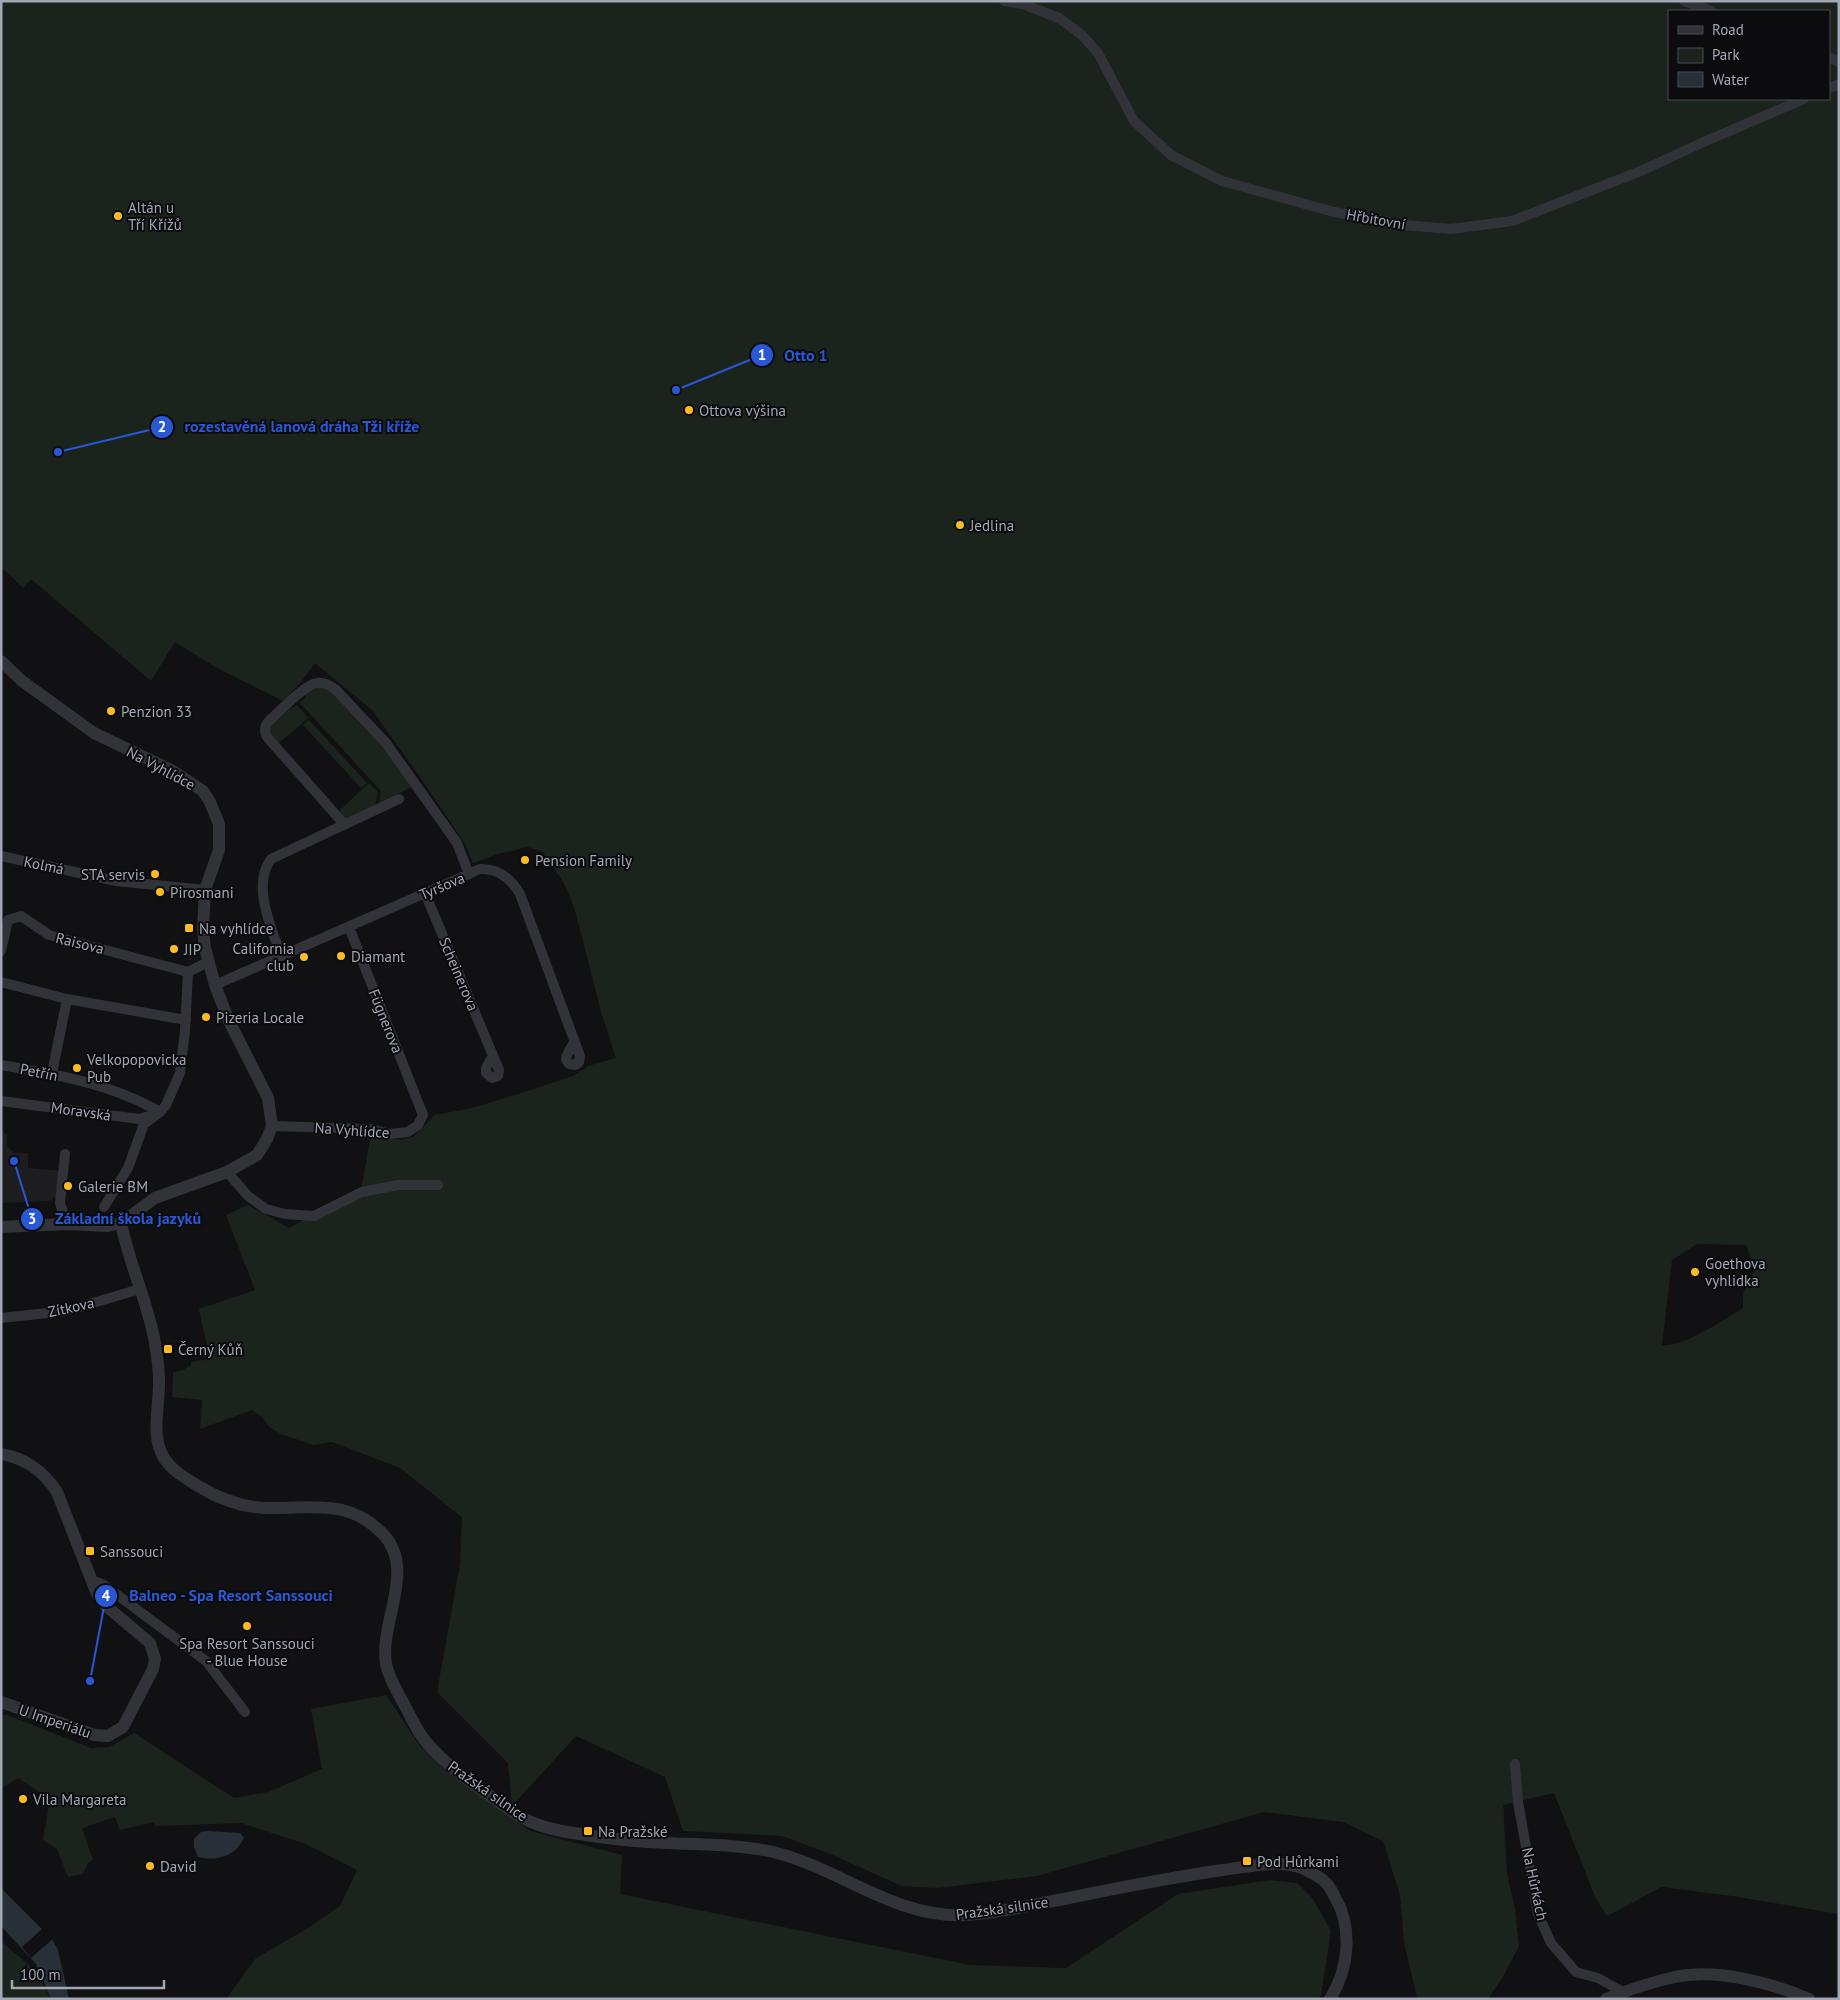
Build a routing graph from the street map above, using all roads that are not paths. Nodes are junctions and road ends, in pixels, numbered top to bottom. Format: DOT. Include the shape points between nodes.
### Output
graph roads {
  1 [pos="1004,1"];
  2 [pos="1684,1"];
  3 [pos="1709,10"];
  4 [pos="1802,100"];
  5 [pos="1,661"];
  6 [pos="399,798"];
  7 [pos="344,824"];
  8 [pos="1,856"];
  9 [pos="469,874"];
  10 [pos="205,890"];
  11 [pos="425,893"];
  12 [pos="348,927"];
  13 [pos="1,952"];
  14 [pos="281,956"];
  15 [pos="208,962"];
  16 [pos="188,972"];
  17 [pos="1,982"];
  18 [pos="214,984"];
  19 [pos="67,998"];
  20 [pos="186,1020"];
  21 [pos="574,1041"];
  22 [pos="493,1055"];
  23 [pos="1,1065"];
  24 [pos="52,1073"];
  25 [pos="1,1101"];
  26 [pos="160,1112"];
  27 [pos="423,1114"];
  28 [pos="272,1126"];
  29 [pos="65,1154"];
  30 [pos="227,1172"];
  31 [pos="438,1185"];
  32 [pos="104,1207"];
  33 [pos="121,1223"];
  34 [pos="67,1224"];
  35 [pos="1,1227"];
  36 [pos="140,1288"];
  37 [pos="1,1318"];
  38 [pos="1,1454"];
  39 [pos="91,1580"];
  40 [pos="1,1702"];
  41 [pos="245,1712"];
  42 [pos="1515,1764"];
  43 [pos="1623,1992"];
  44 [pos="1330,1999"];
  45 [pos="1606,1999"];
  46 [pos="1810,1999"];
  1 -- 4 [label="street, Hřbitovní" via="1023,4 1059,18 1082,35 1106,66 1134,121 1171,155 1222,182 1334,212 1404,225 1451,230 1512,221 1641,171"];
  2 -- 3 [label="street"];
  5 -- 10 [label="street, Na Vyhlídce" via="22,681 94,733 172,771 203,791 219,824 219,850"];
  6 -- 7 [label="street"];
  7 -- 9 [label="street" via="265,733 269,721 308,687 318,683 336,690 386,743 457,843"];
  7 -- 14 [label="street" via="271,859 266,865 263,896"];
  8 -- 10 [label="street, Kolmá" via="116,881"];
  9 -- 11 [label="street, Tyršova"];
  9 -- 21 [label="street, Tyršova" via="486,869 501,873 520,894"];
  10 -- 15 [label="street, Na Vyhlídce" via="203,930"];
  11 -- 12 [label="street, Tyršova"];
  11 -- 22 [label="street, Scheinerova"];
  12 -- 14 [label="street, Tyršova"];
  12 -- 27 [label="street, Fügnerova"];
  13 -- 16 [label="street, Raisova" via="8,920 21,916 49,935"];
  14 -- 18 [label="street, Tyršova"];
  15 -- 16 [label="street"];
  15 -- 18 [label="street, Na Vyhlídce"];
  16 -- 20 [label="street"];
  17 -- 19 [label="street"];
  18 -- 28 [label="street, Na Vyhlídce" via="268,1098"];
  19 -- 20 [label="street"];
  19 -- 24 [label="street"];
  20 -- 26 [label="street" via="180,1073"];
  23 -- 24 [label="street, Petřín"];
  24 -- 26 [label="street, Petřín" via="139,1100"];
  25 -- 26 [label="street, Moravská" via="139,1119"];
  26 -- 32 [label="street" via="144,1124 128,1168"];
  27 -- 28 [label="street, Na Vyhlídce" via="418,1125 408,1132 390,1134 371,1129"];
  28 -- 30 [label="street" via="257,1155"];
  29 -- 34 [label="street" via="60,1203"];
  30 -- 31 [label="street" via="248,1196 266,1209 314,1216 362,1192 398,1185"];
  30 -- 33 [label="street" via="155,1198"];
  33 -- 34 [label="street" via="107,1226"];
  33 -- 36 [label="street, Pražská silnice"];
  34 -- 35 [label="street"];
  36 -- 37 [label="street, Zítkova" via="66,1311"];
  36 -- 44 [label="street, Pražská silnice" via="155,1341 159,1378 157,1436 162,1456 183,1476 234,1503 270,1509 333,1507 361,1517 384,1535 394,1551 397,1572 384,1644 392,1684 424,1740 448,1764 516,1814 546,1828 626,1841 772,1851 810,1864 902,1907 938,1915 968,1915 1015,1908 1172,1878 1273,1863 1300,1868 1326,1882 1340,1905 1348,1938 1344,1966"];
  38 -- 39 [label="street, U Imperiálu" via="27,1462 50,1482 57,1492"];
  39 -- 40 [label="street, U Imperiálu" via="104,1605 146,1639 154,1653 152,1670 123,1727 108,1736 94,1735"];
  39 -- 41 [label="street" via="104,1585 206,1661"];
  42 -- 43 [label="street, Na Hůrkách" via="1518,1802 1538,1914 1551,1943 1576,1972 1598,1978"];
  43 -- 45 [label="street"];
  43 -- 46 [label="street" via="1677,1977 1720,1975 1776,1985"];
}
